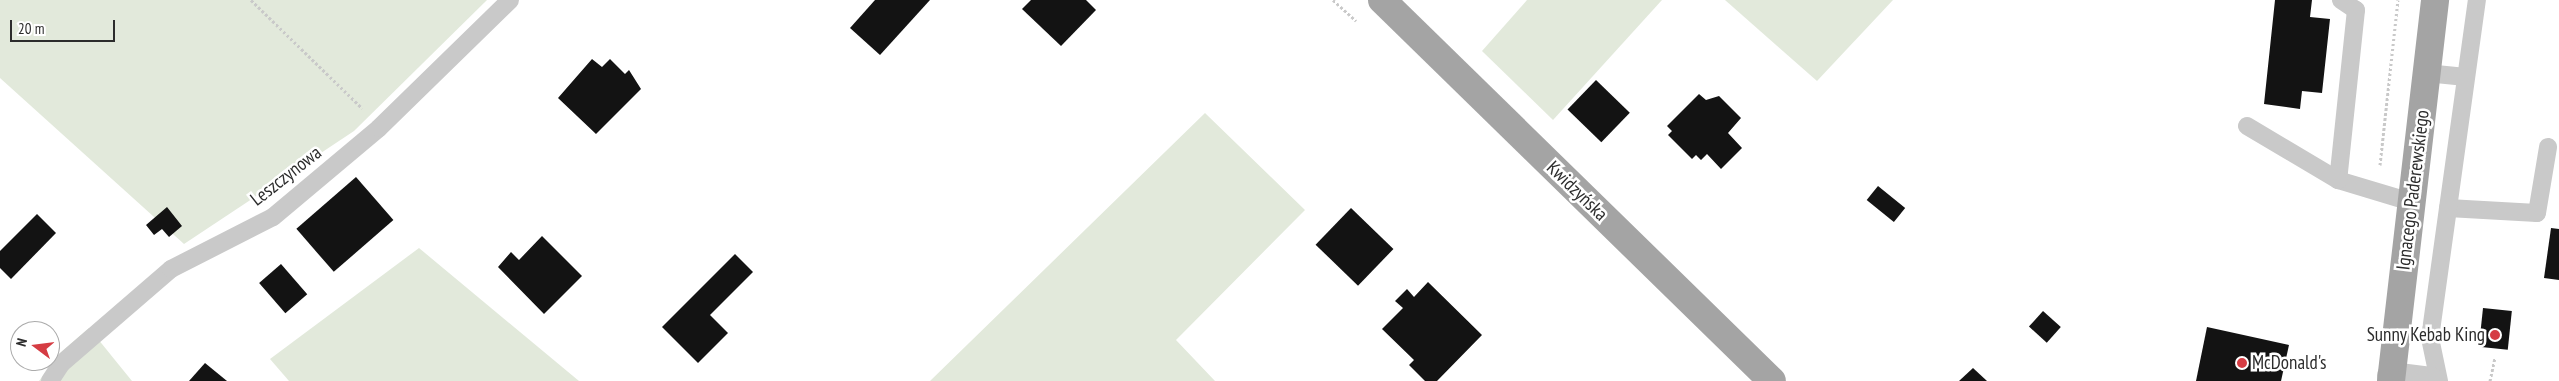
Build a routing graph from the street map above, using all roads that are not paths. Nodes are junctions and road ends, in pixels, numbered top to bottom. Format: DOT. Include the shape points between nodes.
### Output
graph roads {
  1 [pos="510,0"];
  2 [pos="1382,0"];
  3 [pos="2341,0"];
  4 [pos="2435,0"];
  5 [pos="2477,0"];
  6 [pos="2426,72"];
  7 [pos="2466,77"];
  8 [pos="2247,126"];
  9 [pos="2548,147"];
  10 [pos="2338,180"];
  11 [pos="2411,202"];
  12 [pos="2448,208"];
  13 [pos="2391,379"];
  14 [pos="50,381"];
  15 [pos="1772,381"];
  16 [pos="2431,381"];
  17 [pos="2439,381"];
  1 -- 14 [label="lane, Leszczynowa" via="378,128 273,217 171,269 62,364"];
  2 -- 15 [label="main road, Kwidzyńska"];
  3 -- 10 [label="lane" via="2356,10"];
  4 -- 6 [label="main road, Ignacego Paderewskiego"];
  5 -- 7 [label="lane"];
  6 -- 7 [label="lane"];
  6 -- 11 [label="main road, Ignacego Paderewskiego"];
  7 -- 12 [label="lane"];
  8 -- 10 [label="lane"];
  9 -- 12 [label="lane" via="2537,213"];
  10 -- 11 [label="lane"];
  11 -- 13 [label="main road, Ignacego Paderewskiego"];
  12 -- 17 [label="lane" via="2430,338"];
  13 -- 16 [label="street"];
}
